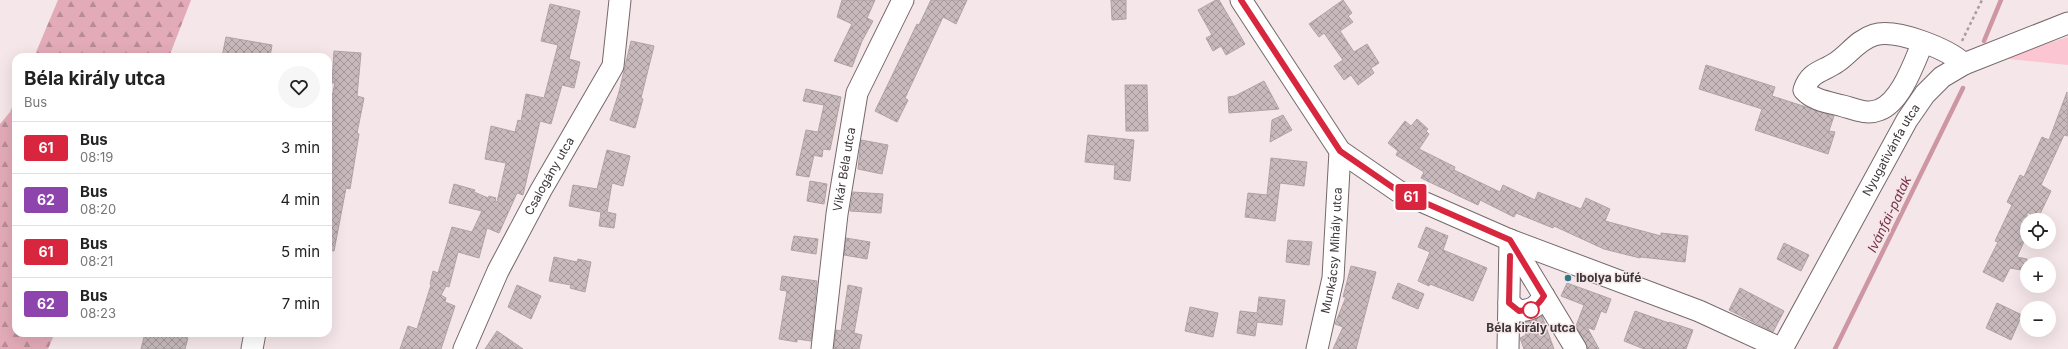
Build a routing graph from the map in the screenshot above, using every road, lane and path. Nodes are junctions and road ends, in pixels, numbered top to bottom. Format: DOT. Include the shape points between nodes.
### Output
graph roads {
  1 [pos="620,0"];
  2 [pos="903,0"];
  3 [pos="1242,0"];
  4 [pos="1982,0"];
  5 [pos="2068,22"];
  6 [pos="1924,42"];
  7 [pos="1960,60"];
  8 [pos="1340,151"];
  9 [pos="1510,240"];
  10 [pos="1544,296"];
  11 [pos="1509,303"];
  12 [pos="254,337"];
  13 [pos="252,349"];
  14 [pos="464,349"];
  15 [pos="822,349"];
  16 [pos="1317,349"];
  17 [pos="1508,349"];
  18 [pos="1576,349"];
  19 [pos="1782,349"];
  1 -- 14 [label="street, Csalogány utca" via="613,66 541,190 502,264"];
  2 -- 15 [label="street, Vikár Béla utca" via="856,93 837,214"];
  3 -- 8 [label="street"];
  4 -- 7 [label="path"];
  5 -- 7 [label="street, Nyugativánfa utca"];
  6 -- 6 [label="street" via="1889,33 1874,34 1861,41 1837,62 1816,73 1807,81 1804,90 1811,97 1818,99 1864,112 1878,111 1891,103 1900,90"];
  6 -- 7 [label="street"];
  7 -- 19 [label="street, Nyugativánfa utca" via="1925,94 1907,120"];
  8 -- 9 [label="street" via="1398,191"];
  8 -- 16 [label="street, Munkácsy Mihály utca" via="1334,278"];
  9 -- 10 [label="street"];
  9 -- 11 [label="street"];
  9 -- 19 [label="street" via="1699,311"];
  10 -- 11 [label="street" via="1538,306 1531,310 1519,311"];
  10 -- 18 [label="street"];
  11 -- 17 [label="street"];
  12 -- 13 [label="street"];
}
